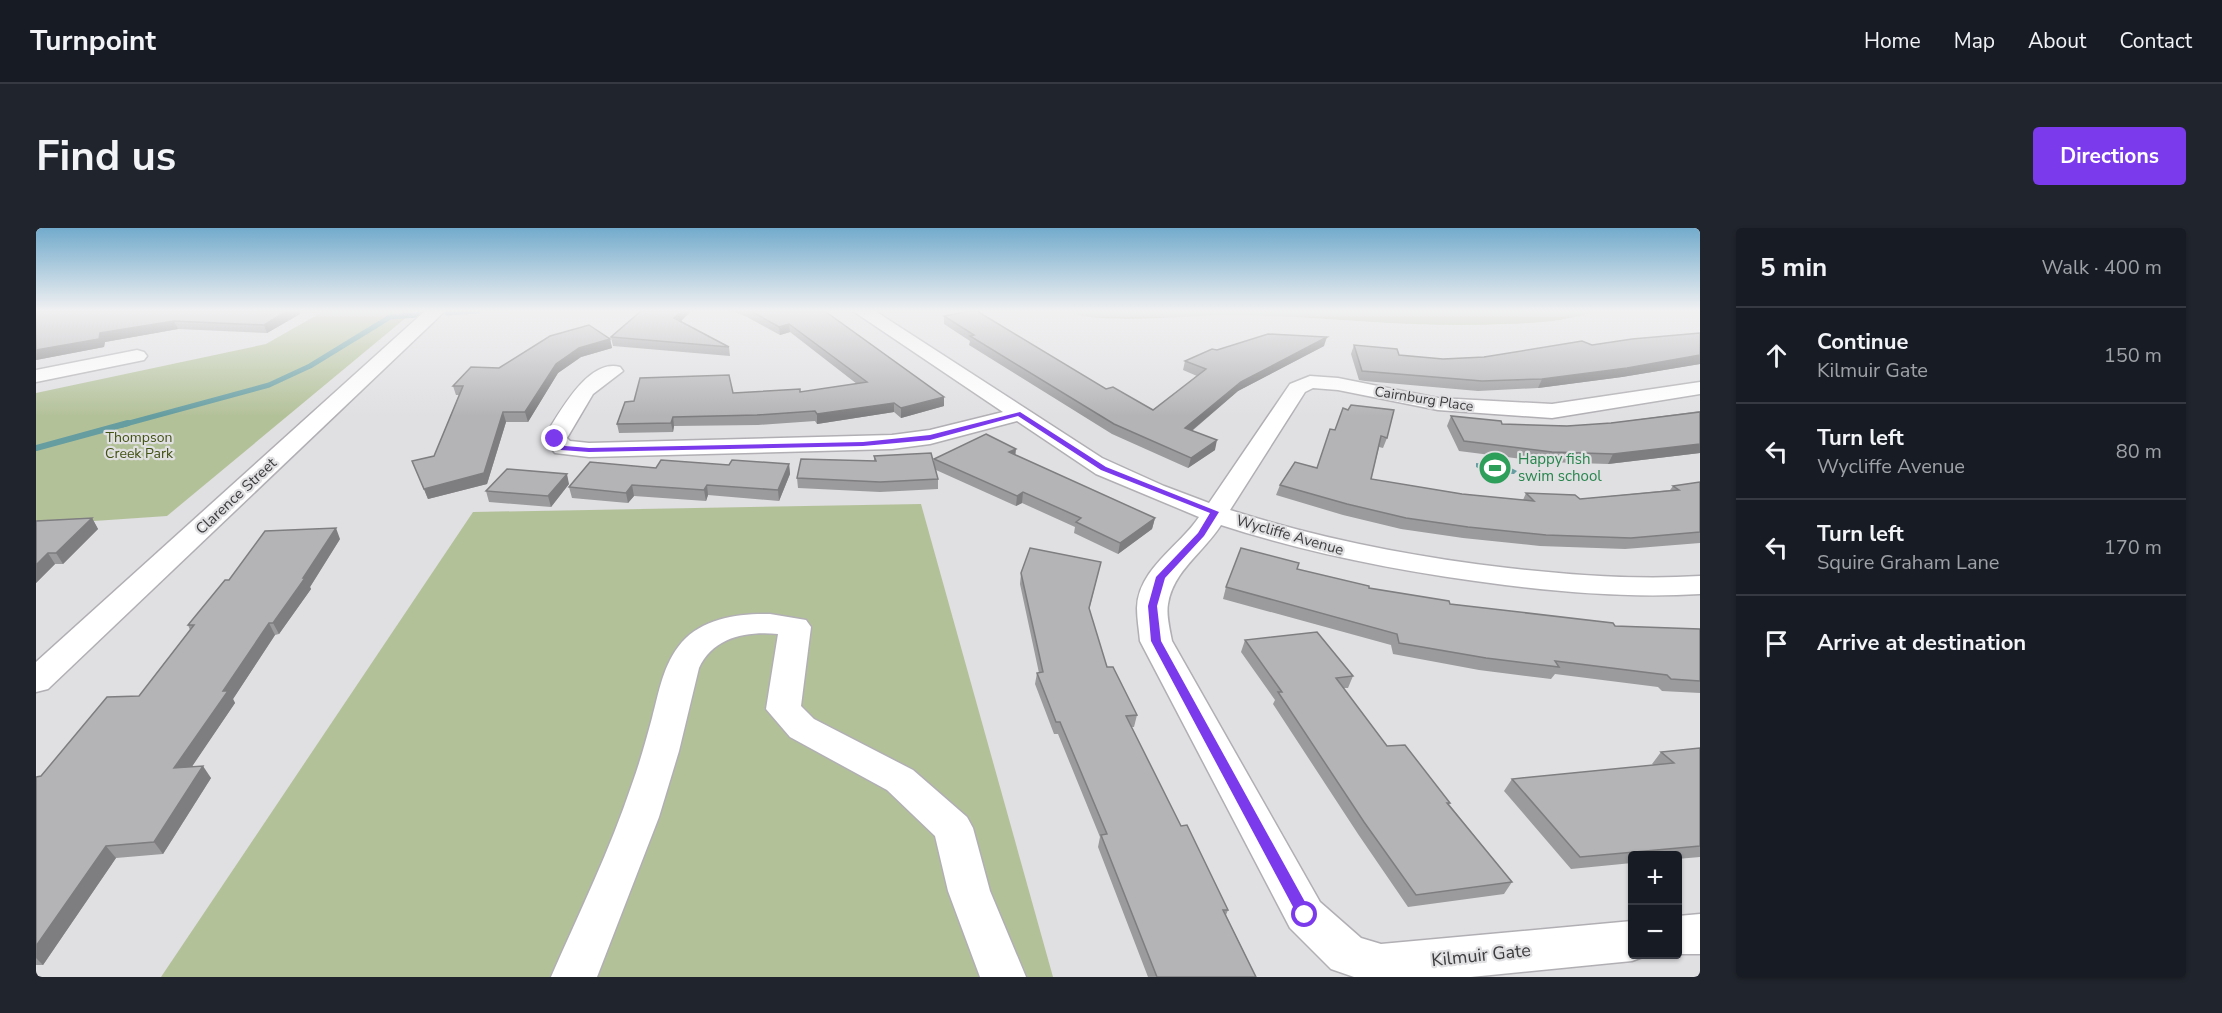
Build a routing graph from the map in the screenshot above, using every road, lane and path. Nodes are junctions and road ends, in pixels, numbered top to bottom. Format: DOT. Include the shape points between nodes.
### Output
graph roads {
  1 [pos="398,346"];
  2 [pos="916,346"];
  3 [pos="137,356"];
  4 [pos="613,371"];
  5 [pos="36,376"];
  6 [pos="1700,388"];
  7 [pos="1020,414"];
  8 [pos="1215,512"];
  9 [pos="1700,585"];
  10 [pos="36,681"];
  11 [pos="1700,934"];
  12 [pos="1682,936"];
  13 [pos="1628,941"];
  14 [pos="574,977"];
  15 [pos="1003,977"];
  1 -- 10 [label="street, Clarence Street"];
  2 -- 7 [label="street, Wycliffe Avenue"];
  3 -- 5 [label="street"];
  4 -- 7 [label="street" via="585,390 555,439 563,448 892,442 930,438"];
  6 -- 8 [label="street, Cairnburg Place" via="1552,411 1438,404 1310,382 1297,388"];
  7 -- 8 [label="street, Wycliffe Avenue" via="1104,468"];
  8 -- 9 [label="street, Wycliffe Avenue" via="1355,554 1464,572 1569,583"];
  8 -- 13 [label="street, Kilmuir Gate" via="1201,535 1161,577 1152,606 1156,641 1305,915 1347,954 1381,965"];
  11 -- 12 [label="street"];
  14 -- 15 [label="street" via="637,831 661,757 681,668 699,644 729,626 779,624 795,627 783,709 802,729 900,780 953,828 969,891"];
}
